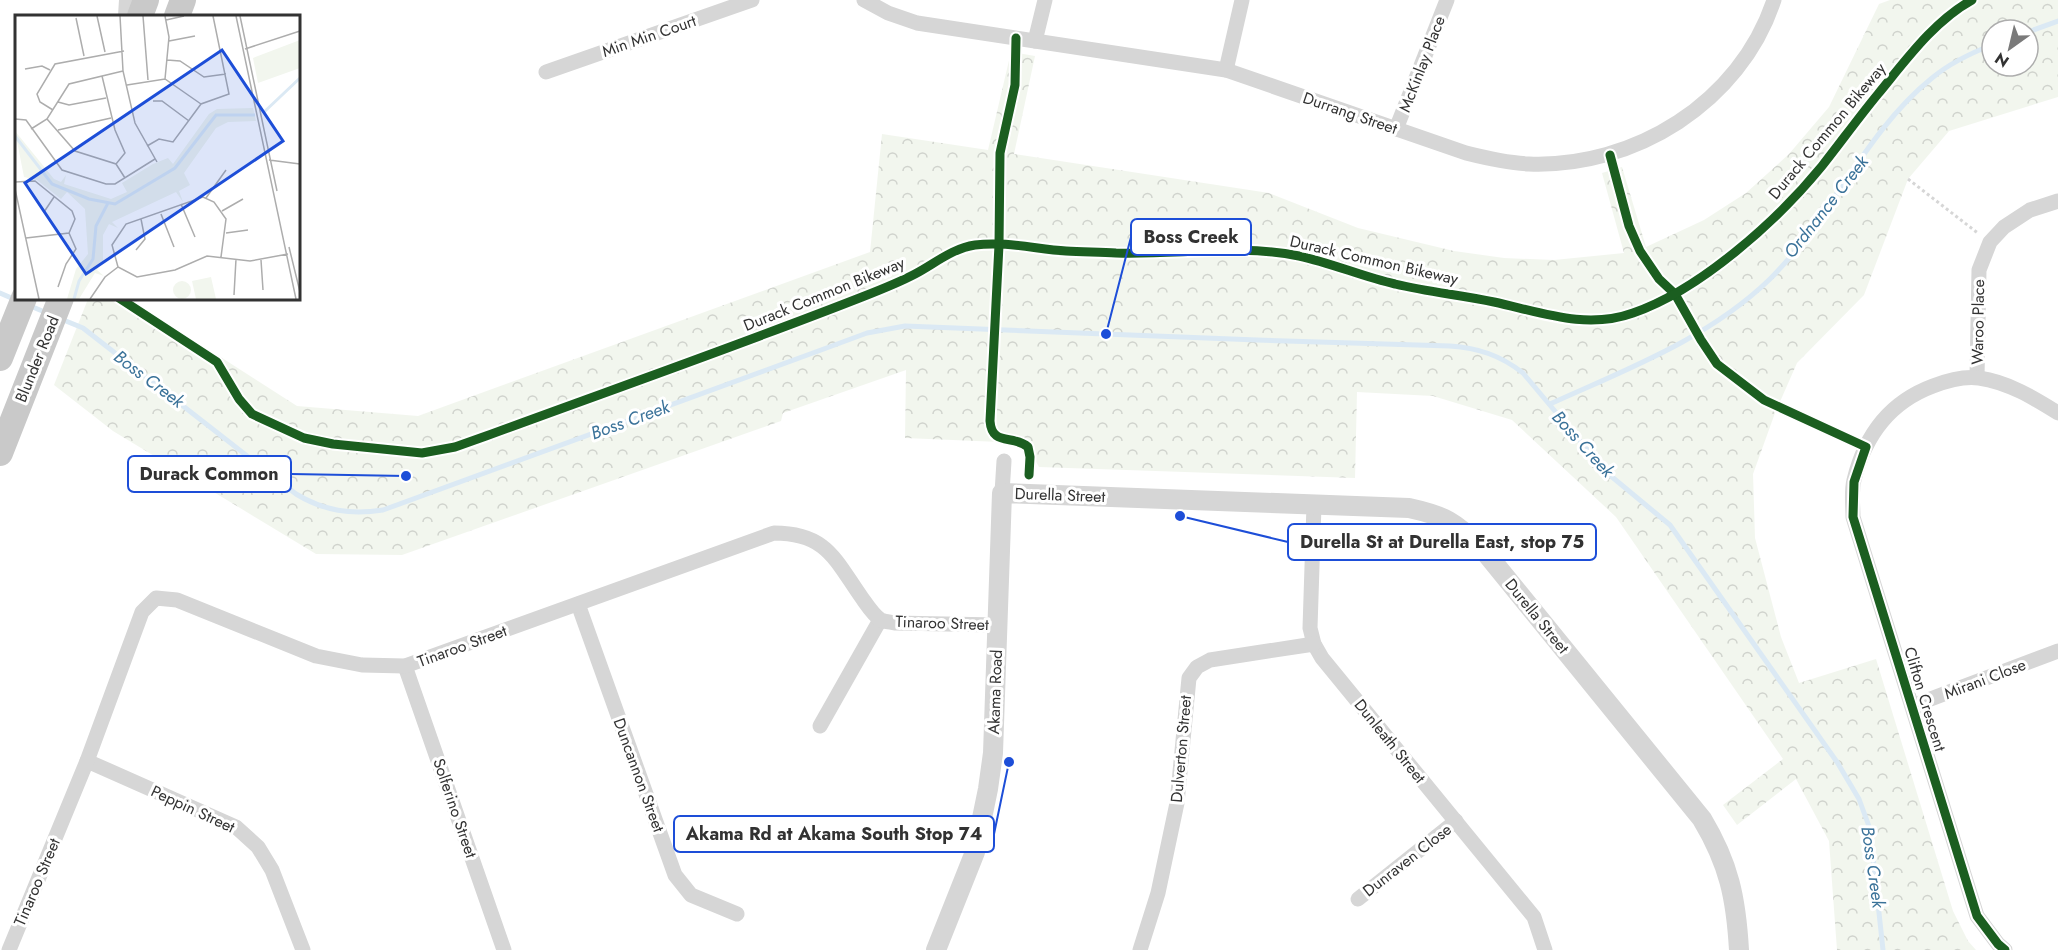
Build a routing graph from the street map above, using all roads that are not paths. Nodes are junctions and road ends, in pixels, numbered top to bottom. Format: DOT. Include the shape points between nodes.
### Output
graph roads {
  1 [pos="129,0"];
  2 [pos="146,0"];
  3 [pos="183,0"];
  4 [pos="753,0"];
  5 [pos="864,0"];
  6 [pos="1045,0"];
  7 [pos="1242,0"];
  8 [pos="1447,0"];
  9 [pos="1774,0"];
  10 [pos="128,15"];
  11 [pos="140,15"];
  12 [pos="177,15"];
  13 [pos="1035,41"];
  14 [pos="1226,70"];
  15 [pos="546,72"];
  16 [pos="1396,129"];
  17 [pos="2058,201"];
  18 [pos="60,300"];
  19 [pos="19,310"];
  20 [pos="0,358"];
  21 [pos="1977,377"];
  22 [pos="2058,413"];
  23 [pos="0,453"];
  24 [pos="1004,461"];
  25 [pos="1002,494"];
  26 [pos="1314,505"];
  27 [pos="578,604"];
  28 [pos="880,620"];
  29 [pos="998,625"];
  30 [pos="1314,644"];
  31 [pos="2058,651"];
  32 [pos="405,666"];
  33 [pos="1912,706"];
  34 [pos="820,726"];
  35 [pos="87,761"];
  36 [pos="1456,821"];
  37 [pos="1358,899"];
  38 [pos="736,914"];
  39 [pos="9,950"];
  40 [pos="303,950"];
  41 [pos="504,950"];
  42 [pos="936,950"];
  43 [pos="1140,950"];
  44 [pos="1545,950"];
  45 [pos="1739,950"];
  46 [pos="2005,950"];
  1 -- 10 [label="street"];
  2 -- 11 [label="main road"];
  3 -- 12 [label="main road"];
  4 -- 15 [label="street, Min Min Court"];
  5 -- 13 [label="street, Durrang Street" via="917,23"];
  6 -- 13 [label="street"];
  7 -- 14 [label="street"];
  8 -- 16 [label="street, McKinlay Place"];
  9 -- 16 [label="street, Durrang Street" via="1762,30 1728,79 1684,118 1621,151 1556,164 1527,164 1466,153"];
  13 -- 14 [label="street, Durrang Street"];
  14 -- 16 [label="street, Durrang Street"];
  17 -- 21 [label="street, Waroo Place" via="2030,210 1990,242 1978,270"];
  18 -- 23 [label="main road, Blunder Road"];
  19 -- 20 [label="main road"];
  21 -- 22 [label="street, Clifton Crescent" via="2031,396"];
  21 -- 33 [label="street, Clifton Crescent" via="1945,381 1897,405 1879,423 1854,482 1853,517"];
  24 -- 25 [label="street, Akama Road"];
  25 -- 26 [label="street, Durella Street"];
  25 -- 29 [label="street, Akama Road"];
  26 -- 30 [label="street, Dunleath Street" via="1310,628"];
  26 -- 45 [label="street, Durella Street" via="1409,508 1436,514 1457,525 1481,548 1702,819 1732,884"];
  27 -- 28 [label="street, Tinaroo Street" via="774,533 795,533 814,540 829,552"];
  27 -- 32 [label="street, Tinaroo Street"];
  27 -- 38 [label="street, Duncannon Street" via="675,875 691,895"];
  28 -- 29 [label="street, Tinaroo Street"];
  28 -- 34 [label="street"];
  29 -- 42 [label="street, Akama Road" via="988,789 975,852"];
  30 -- 36 [label="street, Dunleath Street"];
  30 -- 43 [label="street, Dulverton Street" via="1210,660 1197,667 1189,678 1177,803 1158,893"];
  31 -- 33 [label="street, Mirani Close"];
  32 -- 35 [label="street, Tinaroo Street" via="362,665 316,656 177,600 156,598 142,612"];
  32 -- 41 [label="street, Solferino Street"];
  33 -- 46 [label="street, Clifton Crescent" via="1977,916"];
  35 -- 39 [label="street, Tinaroo Street"];
  35 -- 40 [label="street, Peppin Street" via="236,827 258,847 272,870"];
  36 -- 37 [label="street, Dunraven Close"];
  36 -- 44 [label="street, Dunleath Street" via="1534,916"];
}
